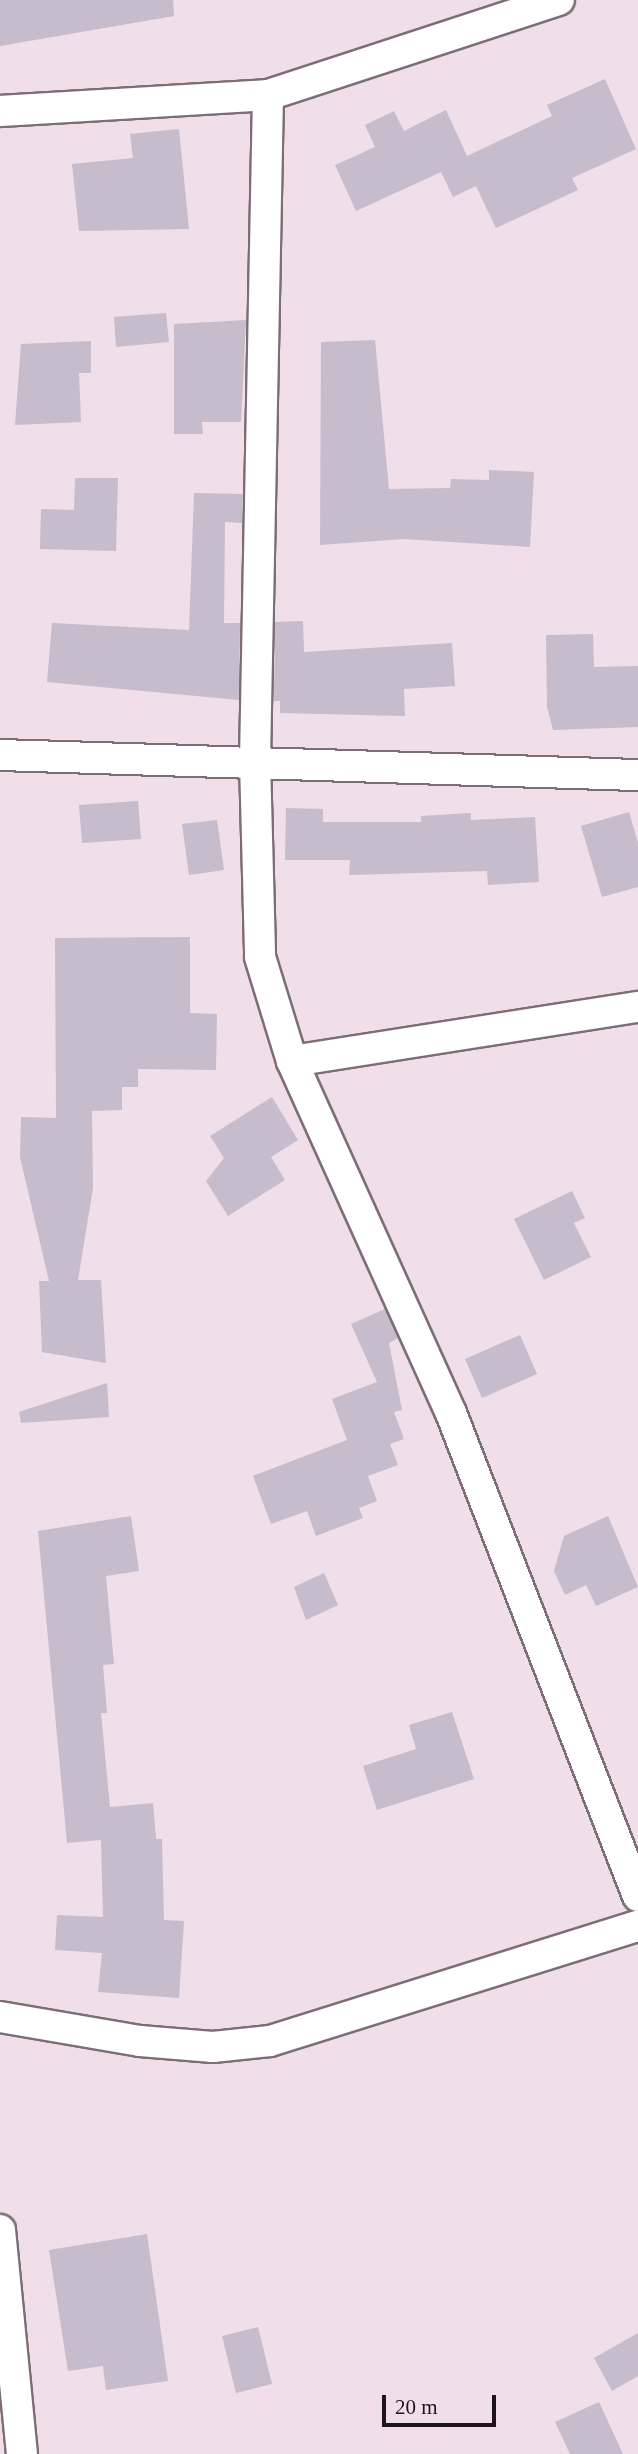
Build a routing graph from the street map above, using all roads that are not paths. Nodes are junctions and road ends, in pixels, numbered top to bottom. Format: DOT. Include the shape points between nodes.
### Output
graph roads {
  1 [pos="559,0"];
  2 [pos="268,95"];
  3 [pos="0,111"];
  4 [pos="0,755"];
  5 [pos="255,761"];
  6 [pos="638,775"];
  7 [pos="638,1007"];
  8 [pos="292,1061"];
  9 [pos="638,1896"];
  10 [pos="638,1926"];
  11 [pos="0,2017"];
  12 [pos="0,2230"];
  13 [pos="23,2454"];
  1 -- 2 [label="street"];
  2 -- 3 [label="street"];
  2 -- 5 [label="street"];
  4 -- 5 [label="street"];
  5 -- 6 [label="street"];
  5 -- 8 [label="street" via="260,957"];
  7 -- 8 [label="street"];
  8 -- 9 [label="street" via="451,1413"];
  10 -- 11 [label="street" via="270,2041 213,2047 140,2041"];
  12 -- 13 [label="street"];
}
